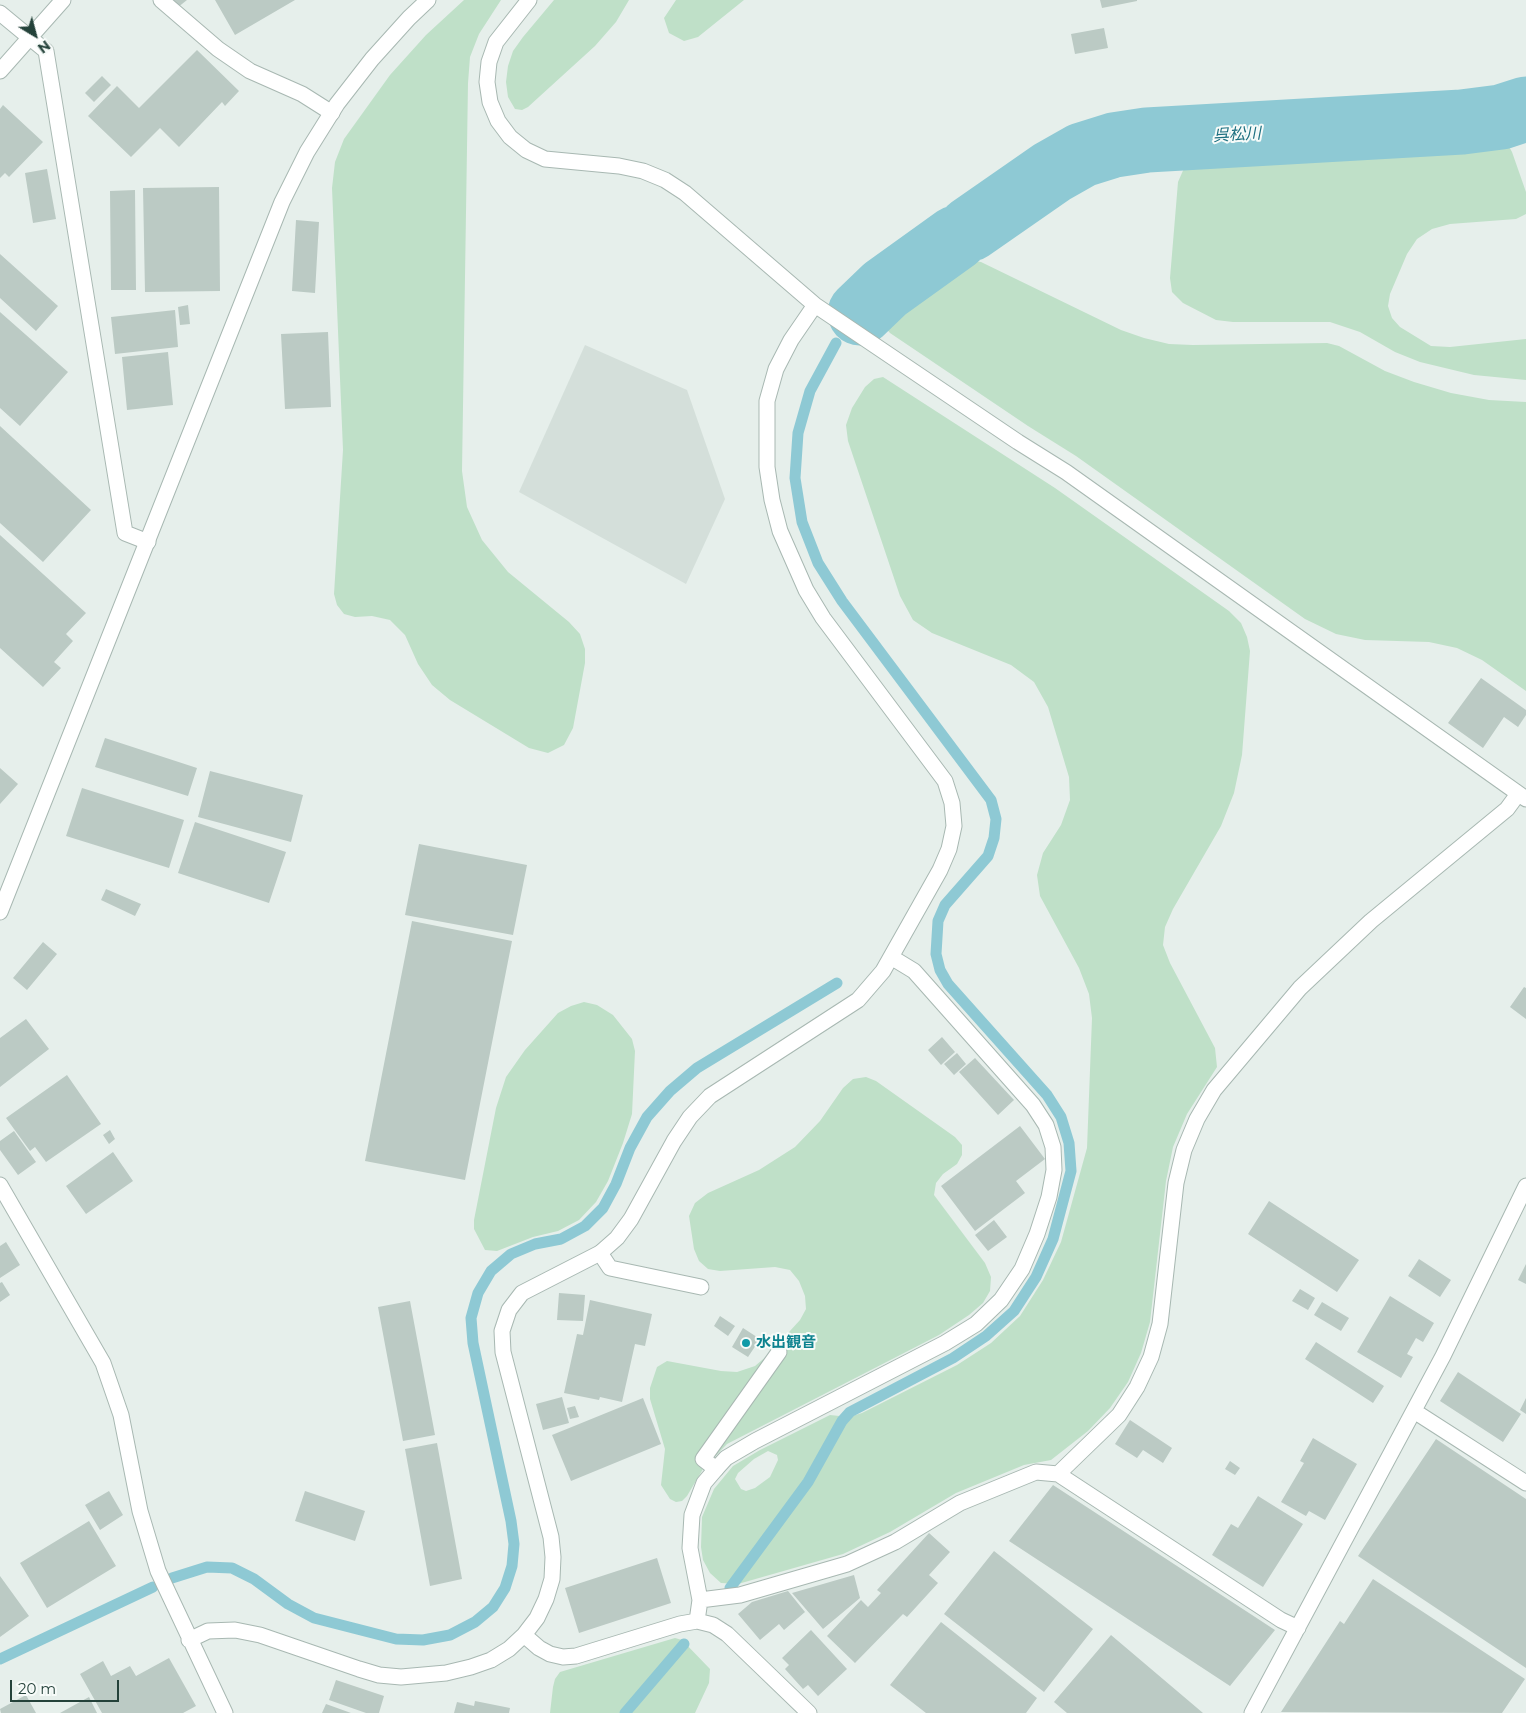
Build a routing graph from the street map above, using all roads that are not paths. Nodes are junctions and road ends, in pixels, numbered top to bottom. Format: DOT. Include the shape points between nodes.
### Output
graph roads {
  1 [pos="63,0"];
  2 [pos="161,0"];
  3 [pos="428,0"];
  4 [pos="529,0"];
  5 [pos="0,13"];
  6 [pos="30,37"];
  7 [pos="0,71"];
  8 [pos="332,113"];
  9 [pos="815,305"];
  10 [pos="148,542"];
  11 [pos="1522,796"];
  12 [pos="0,912"];
  13 [pos="891,957"];
  14 [pos="0,1185"];
  15 [pos="1526,1186"];
  16 [pos="600,1253"];
  17 [pos="701,1287"];
  18 [pos="779,1352"];
  19 [pos="1414,1411"];
  20 [pos="716,1470"];
  21 [pos="1058,1474"];
  22 [pos="1526,1483"];
  23 [pos="700,1600"];
  24 [pos="697,1621"];
  25 [pos="1298,1628"];
  26 [pos="524,1635"];
  27 [pos="189,1640"];
  28 [pos="224,1713"];
  29 [pos="810,1713"];
  30 [pos="1252,1713"];
  1 -- 6 [label="street"];
  2 -- 8 [label="street" via="250,72 302,94"];
  3 -- 8 [label="street" via="372,59"];
  4 -- 9 [label="street" via="496,42 489,62 490,102 510,137 545,159 619,166 665,180"];
  5 -- 6 [label="street"];
  6 -- 7 [label="street"];
  6 -- 10 [label="street" via="46,50 125,533"];
  8 -- 10 [label="street" via="282,202"];
  9 -- 11 [label="street" via="1066,472"];
  9 -- 13 [label="street" via="776,369 766,401 767,467 780,531 792,561 823,618 932,761 945,781 952,803 954,826 949,849"];
  10 -- 12 [label="street"];
  11 -- 21 [label="street" via="1371,920 1300,988 1214,1090 1197,1119 1176,1183 1160,1324 1151,1357 1138,1387 1119,1415"];
  13 -- 16 [label="street" via="858,1000 710,1096 674,1141 631,1219"];
  13 -- 20 [label="street" via="914,971 1034,1105 1046,1125 1053,1147 1054,1170 1037,1234 1022,1269 1001,1300 976,1324 756,1441 726,1458"];
  14 -- 27 [label="street" via="103,1362 121,1415 148,1541"];
  15 -- 19 [label="street"];
  16 -- 17 [label="street" via="610,1268"];
  16 -- 26 [label="street" via="522,1293 509,1310 502,1331 503,1352 553,1557 552,1579 546,1599"];
  18 -- 20 [label="street" via="703,1459"];
  19 -- 22 [label="street"];
  19 -- 25 [label="street"];
  20 -- 23 [label="street" via="704,1483 692,1514 690,1548"];
  21 -- 23 [label="street" via="1036,1472 978,1495 944,1511 896,1542 847,1564 740,1595"];
  21 -- 25 [label="street"];
  23 -- 24 [label="street"];
  24 -- 26 [label="street" via="576,1656 550,1654"];
  24 -- 29 [label="street" via="713,1625 727,1634"];
  25 -- 30 [label="street"];
  26 -- 27 [label="street" via="491,1660 471,1667 402,1677 379,1675 260,1635 235,1630 208,1631"];
  27 -- 28 [label="street"];
}
